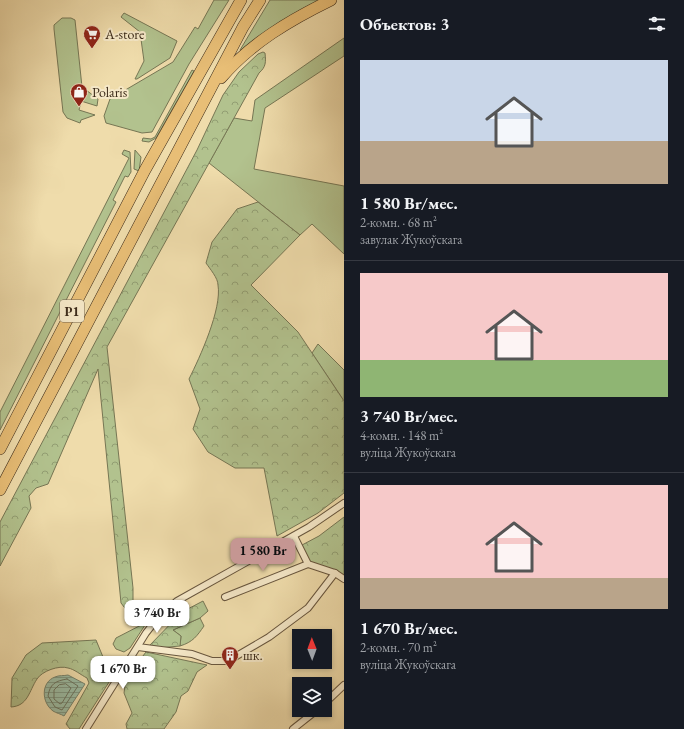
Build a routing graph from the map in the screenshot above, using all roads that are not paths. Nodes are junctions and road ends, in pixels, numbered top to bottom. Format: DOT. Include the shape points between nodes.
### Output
graph roads {
  1 [pos="241,0"];
  2 [pos="260,0"];
  3 [pos="331,0"];
  4 [pos="209,92"];
  5 [pos="0,449"];
  6 [pos="0,490"];
  7 [pos="344,503"];
  8 [pos="294,536"];
  9 [pos="308,564"];
  10 [pos="335,573"];
  11 [pos="344,579"];
  12 [pos="225,597"];
  13 [pos="138,647"];
  14 [pos="344,685"];
  15 [pos="332,696"];
  16 [pos="308,717"];
  17 [pos="86,729"];
  18 [pos="293,729"];
  1 -- 5 [label="highway, Р1" via="145,170"];
  2 -- 4 [label="highway, Р1"];
  3 -- 4 [label="highway" via="268,35 230,68"];
  4 -- 6 [label="highway, Р1"];
  7 -- 8 [label="street"];
  8 -- 9 [label="street"];
  8 -- 13 [label="street" via="177,601 157,619"];
  9 -- 10 [label="street"];
  9 -- 12 [label="street"];
  10 -- 11 [label="street"];
  10 -- 13 [label="street" via="308,608 270,637 228,661 212,661 192,654"];
  13 -- 17 [label="street"];
  14 -- 15 [label="street"];
  16 -- 18 [label="street"];
}
